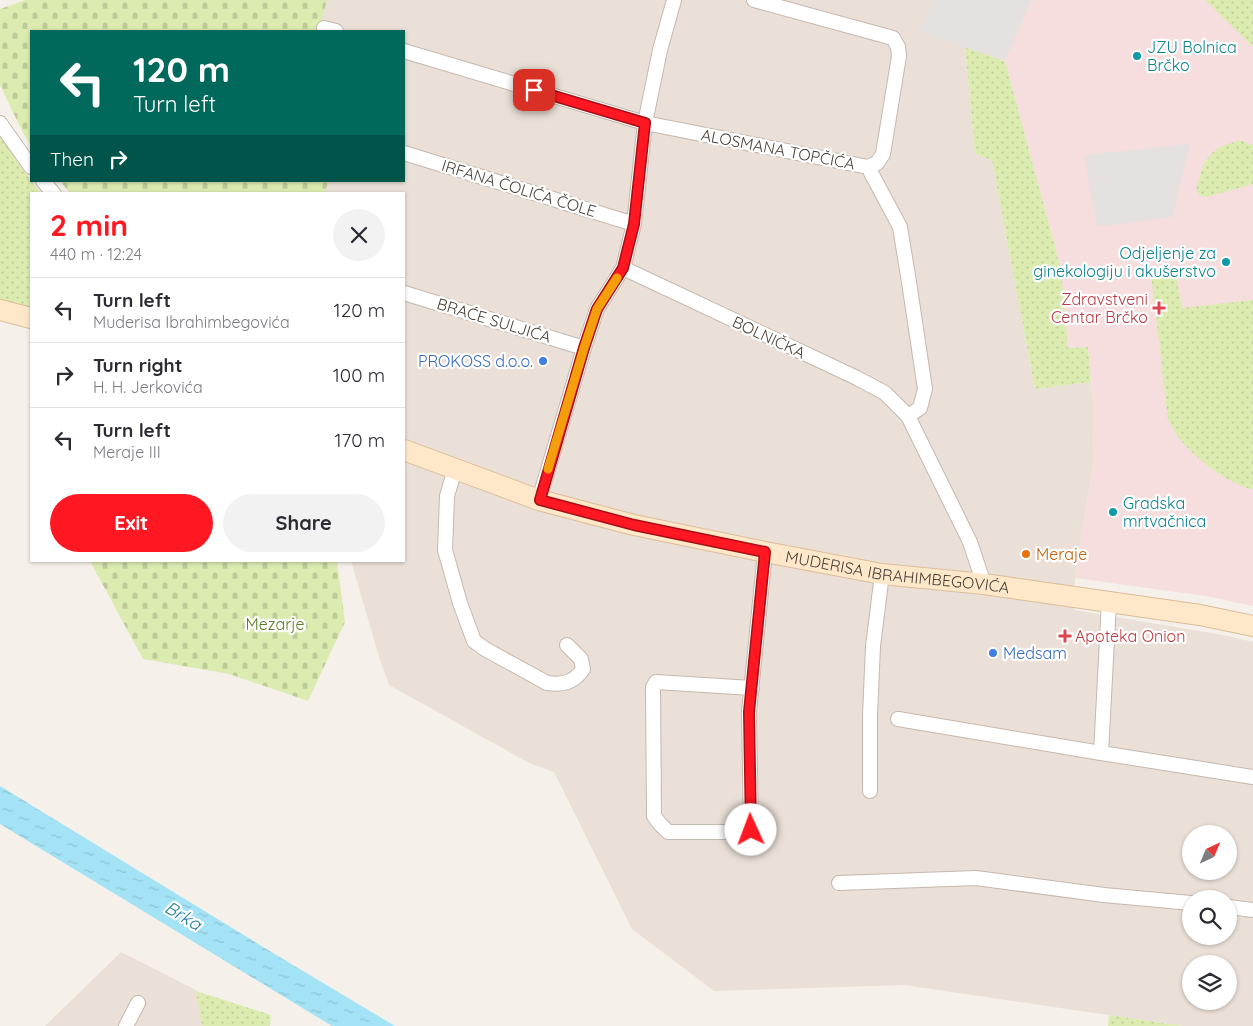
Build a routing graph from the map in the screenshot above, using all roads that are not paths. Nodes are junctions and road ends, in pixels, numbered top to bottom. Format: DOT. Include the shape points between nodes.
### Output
graph roads {
  1 [pos="674,0"];
  2 [pos="754,0"];
  3 [pos="405,52"];
  4 [pos="0,123"];
  5 [pos="645,123"];
  6 [pos="405,153"];
  7 [pos="30,166"];
  8 [pos="868,167"];
  9 [pos="44,182"];
  10 [pos="52,192"];
  11 [pos="634,224"];
  12 [pos="623,268"];
  13 [pos="405,293"];
  14 [pos="0,310"];
  15 [pos="30,318"];
  16 [pos="584,348"];
  17 [pos="908,416"];
  18 [pos="405,450"];
  19 [pos="455,469"];
  20 [pos="540,500"];
  21 [pos="765,552"];
  22 [pos="882,574"];
  23 [pos="984,584"];
  24 [pos="1110,602"];
  25 [pos="1253,626"];
  26 [pos="567,645"];
  27 [pos="752,688"];
  28 [pos="898,719"];
  29 [pos="1101,753"];
  30 [pos="1253,776"];
  31 [pos="870,791"];
  32 [pos="839,883"];
  33 [pos="1182,902"];
  34 [pos="1237,908"];
  35 [pos="1253,910"];
  36 [pos="138,1003"];
  37 [pos="126,1026"];
  1 -- 5 [label="street"];
  2 -- 8 [label="street, ALOSMANA TOPČIĆA" via="893,38 899,56 883,154 877,163"];
  3 -- 5 [label="street, ALOSMANA TOPČIĆA"];
  4 -- 7 [label="street"];
  5 -- 8 [label="street, ALOSMANA TOPČIĆA"];
  5 -- 11 [label="street"];
  6 -- 11 [label="street, IRFANA ČOLIĆA ČOLE"];
  8 -- 17 [label="street" via="900,227 909,282 925,389 920,408"];
  9 -- 10 [label="street"];
  11 -- 12 [label="street"];
  12 -- 16 [label="street" via="597,309"];
  12 -- 17 [label="street, BOLNIČKA" via="857,378 885,393"];
  13 -- 16 [label="street, BRAĆE SULJIĆA"];
  14 -- 15 [label="main road"];
  16 -- 20 [label="street"];
  17 -- 23 [label="street, BOLNIČKA" via="970,542"];
  18 -- 19 [label="main road, MUDERISA IBRAHIMBEGOVIĆA"];
  19 -- 20 [label="main road, MUDERISA IBRAHIMBEGOVIĆA"];
  19 -- 26 [label="street" via="447,496 445,550 474,641 547,683 558,684 569,682 582,669 581,660"];
  20 -- 21 [label="main road, MUDERISA IBRAHIMBEGOVIĆA" via="634,525"];
  21 -- 22 [label="main road, MUDERISA IBRAHIMBEGOVIĆA"];
  21 -- 27 [label="street"];
  22 -- 23 [label="main road, MUDERISA IBRAHIMBEGOVIĆA"];
  22 -- 31 [label="street" via="873,646"];
  23 -- 24 [label="main road, MUDERISA IBRAHIMBEGOVIĆA"];
  24 -- 25 [label="main road, MUDERISA IBRAHIMBEGOVIĆA"];
  24 -- 29 [label="street"];
  27 -- 27 [label="street" via="749,736 751,830 668,832 654,816 653,687 656,682"];
  28 -- 29 [label="street"];
  29 -- 30 [label="street"];
  32 -- 33 [label="street" via="976,878"];
  34 -- 35 [label="street"];
  36 -- 37 [label="street"];
}
